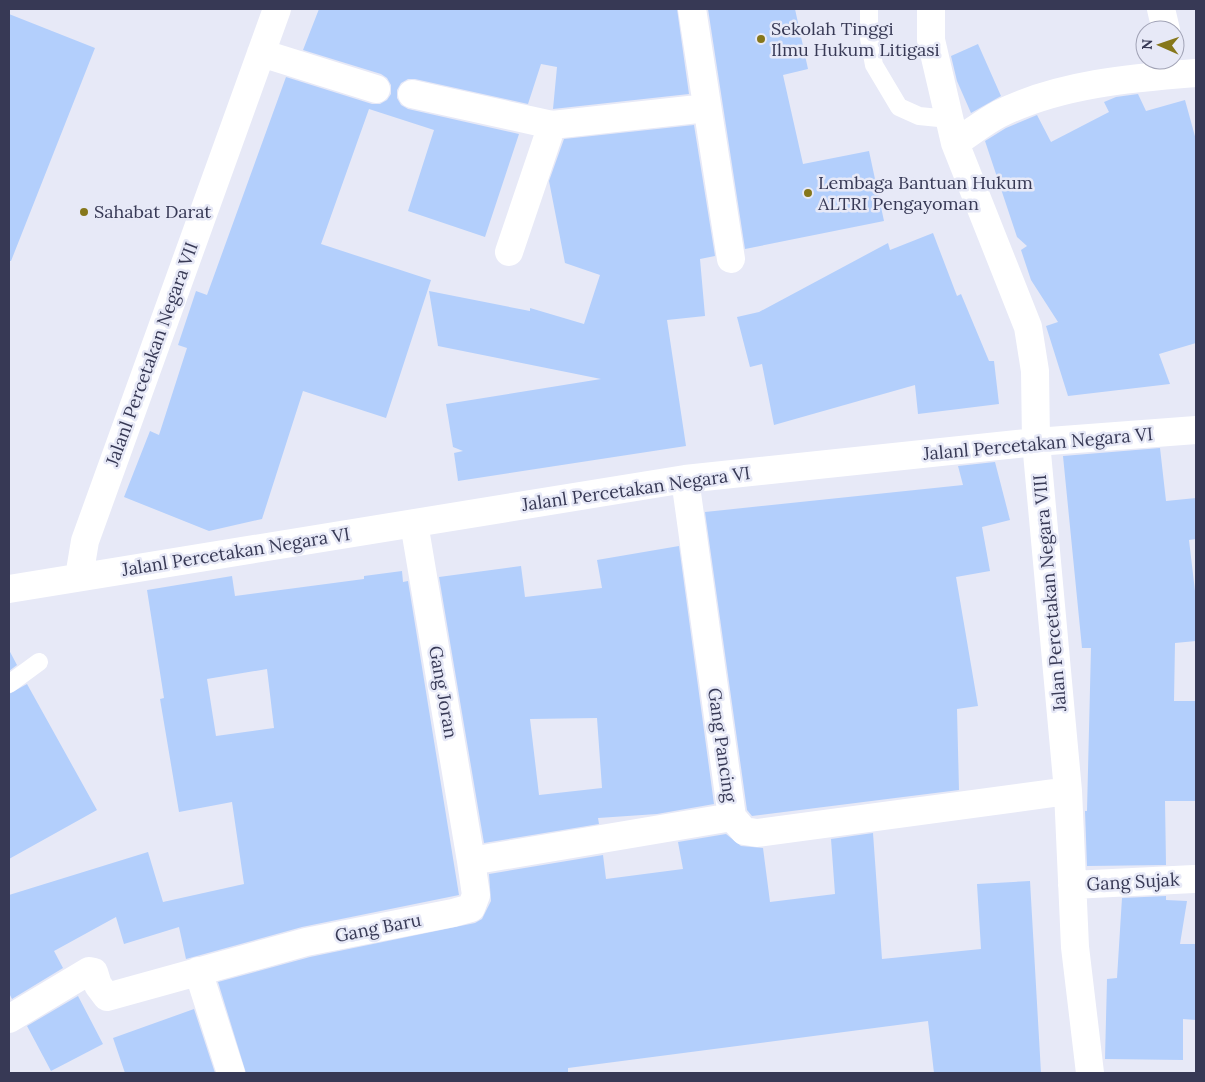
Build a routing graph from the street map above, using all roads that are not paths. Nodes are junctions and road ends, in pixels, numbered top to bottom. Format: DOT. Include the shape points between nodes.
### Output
graph roads {
  1 [pos="277,9"];
  2 [pos="692,9"];
  3 [pos="869,9"];
  4 [pos="931,9"];
  5 [pos="261,53"];
  6 [pos="1196,72"];
  7 [pos="376,89"];
  8 [pos="412,94"];
  9 [pos="707,108"];
  10 [pos="552,125"];
  11 [pos="952,131"];
  12 [pos="509,252"];
  13 [pos="731,259"];
  14 [pos="1196,430"];
  15 [pos="1036,442"];
  16 [pos="685,479"];
  17 [pos="414,523"];
  18 [pos="79,577"];
  19 [pos="9,589"];
  20 [pos="39,662"];
  21 [pos="9,684"];
  22 [pos="1068,791"];
  23 [pos="732,817"];
  24 [pos="471,861"];
  25 [pos="1194,879"];
  26 [pos="1072,885"];
  27 [pos="198,971"];
  28 [pos="9,1018"];
  29 [pos="231,1073"];
  30 [pos="1090,1073"];
  1 -- 5 [label="street, Jalanl Percetakan Negara VII"];
  2 -- 9 [label="street"];
  3 -- 11 [label="lane" via="869,38 874,65 899,107"];
  4 -- 11 [label="street, Jalan Percetakan Negara VIII" via="931,40"];
  5 -- 7 [label="street"];
  5 -- 18 [label="street, Jalanl Percetakan Negara VII" via="84,541"];
  6 -- 11 [label="street" via="1132,78 1050,95"];
  8 -- 10 [label="street"];
  9 -- 10 [label="street"];
  9 -- 13 [label="street"];
  10 -- 12 [label="street"];
  11 -- 15 [label="street, Jalan Percetakan Negara VIII" via="1028,327 1035,371"];
  14 -- 15 [label="street, Jalanl Percetakan Negara VI"];
  15 -- 16 [label="street, Jalanl Percetakan Negara VI"];
  15 -- 22 [label="street, Jalan Percetakan Negara VIII"];
  16 -- 17 [label="street, Jalanl Percetakan Negara VI"];
  16 -- 23 [label="street, Gang Pancing"];
  17 -- 18 [label="street, Jalanl Percetakan Negara VI"];
  17 -- 24 [label="street, Gang Joran"];
  18 -- 19 [label="street"];
  20 -- 21 [label="lane"];
  22 -- 23 [label="street, Gang Pancing" via="757,833 744,831"];
  22 -- 26 [label="street, Jalan Percetakan Negara VIII"];
  23 -- 24 [label="street"];
  24 -- 27 [label="street, Gang Baru" via="476,895 471,908 306,942"];
  25 -- 26 [label="street, Gang Sujak"];
  26 -- 30 [label="street, Jalan Percetakan Negara VIII" via="1075,947"];
  27 -- 28 [label="street, Gang Baru" via="107,997 94,972 89,970"];
  27 -- 29 [label="street"];
}
